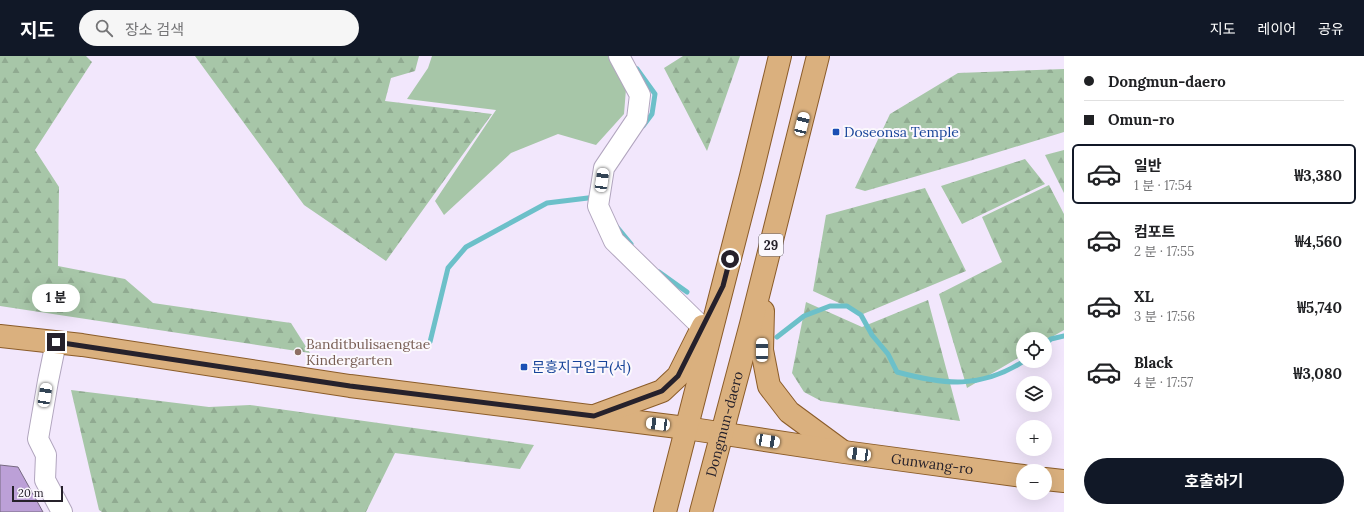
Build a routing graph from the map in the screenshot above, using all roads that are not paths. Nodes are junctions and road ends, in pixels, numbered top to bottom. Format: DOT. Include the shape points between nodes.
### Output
graph roads {
  1 [pos="619,56"];
  2 [pos="780,56"];
  3 [pos="818,56"];
  4 [pos="763,278"];
  5 [pos="723,286"];
  6 [pos="702,327"];
  7 [pos="0,336"];
  8 [pos="56,342"];
  9 [pos="594,416"];
  10 [pos="686,428"];
  11 [pos="722,434"];
  12 [pos="844,452"];
  13 [pos="1016,475"];
  14 [pos="1052,480"];
  15 [pos="1064,481"];
  16 [pos="62,512"];
  17 [pos="665,512"];
  18 [pos="701,512"];
  1 -- 6 [label="lane" via="640,95 637,119 604,168 598,206 614,241"];
  2 -- 5 [label="main road"];
  3 -- 4 [label="main road, Dongmun-daero / 29"];
  4 -- 11 [label="main road, Dongmun-daero / 29"];
  4 -- 12 [label="main road" via="762,350 769,386 789,412"];
  5 -- 6 [label="main road"];
  5 -- 10 [label="main road"];
  6 -- 9 [label="main road" via="678,376 662,391"];
  7 -- 8 [label="main road, Gunwang-ro"];
  8 -- 9 [label="main road, Gunwang-ro" via="350,386"];
  8 -- 16 [label="lane" via="38,439 46,455 45,480"];
  9 -- 10 [label="main road, Gunwang-ro"];
  10 -- 11 [label="main road, Gunwang-ro"];
  10 -- 17 [label="main road"];
  11 -- 12 [label="main road, Gunwang-ro"];
  11 -- 18 [label="main road, Dongmun-daero / 29"];
  12 -- 13 [label="main road, Gunwang-ro"];
  14 -- 15 [label="main road"];
}
